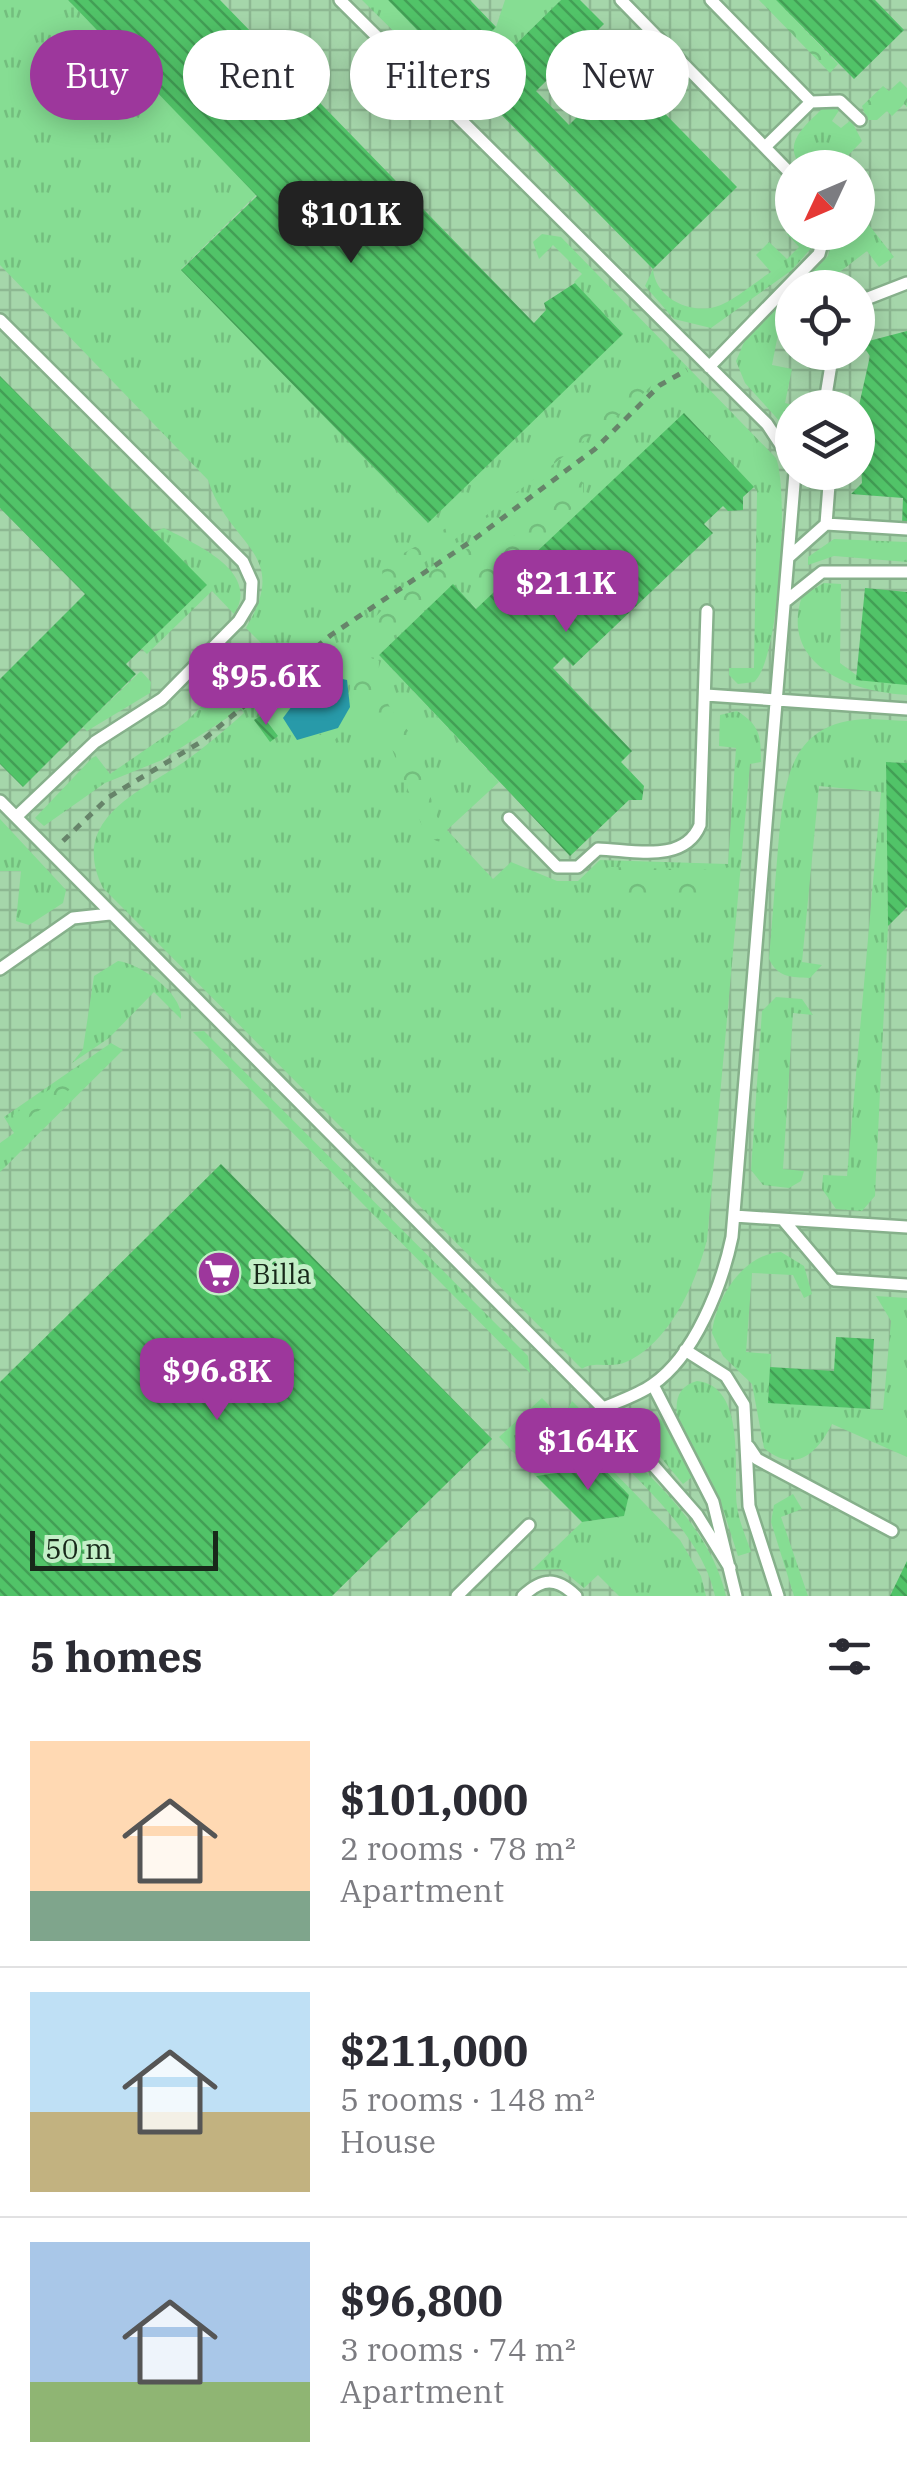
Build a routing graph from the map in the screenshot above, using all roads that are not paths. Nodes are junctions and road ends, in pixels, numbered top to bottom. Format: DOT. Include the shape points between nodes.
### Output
graph roads {
  1 [pos="340,0"];
  2 [pos="621,0"];
  3 [pos="711,0"];
  4 [pos="811,102"];
  5 [pos="860,120"];
  6 [pos="765,147"];
  7 [pos="775,157"];
  8 [pos="820,250"];
  9 [pos="907,284"];
  10 [pos="875,296"];
  11 [pos="0,320"];
  12 [pos="706,364"];
  13 [pos="775,437"];
  14 [pos="794,490"];
  15 [pos="829,490"];
  16 [pos="826,524"];
  17 [pos="907,528"];
  18 [pos="790,556"];
  19 [pos="907,572"];
  20 [pos="787,600"];
  21 [pos="707,611"];
  22 [pos="706,696"];
  23 [pos="779,699"];
  24 [pos="907,708"];
  25 [pos="0,800"];
  26 [pos="16,817"];
  27 [pos="508,818"];
  28 [pos="110,914"];
  29 [pos="0,968"];
  30 [pos="734,1216"];
  31 [pos="784,1221"];
  32 [pos="907,1227"];
  33 [pos="907,1284"];
  34 [pos="685,1350"];
  35 [pos="653,1385"];
  36 [pos="603,1408"];
  37 [pos="747,1443"];
  38 [pos="529,1525"];
  39 [pos="892,1530"];
  40 [pos="730,1568"];
  41 [pos="457,1596"];
  42 [pos="522,1596"];
  43 [pos="576,1596"];
  44 [pos="736,1596"];
  45 [pos="778,1596"];
  1 -- 12 [label="lane"];
  2 -- 6 [label="lane"];
  3 -- 4 [label="lane"];
  4 -- 5 [label="lane" via="840,101"];
  4 -- 6 [label="lane"];
  6 -- 7 [label="lane"];
  8 -- 12 [label="lane"];
  9 -- 10 [label="lane"];
  11 -- 26 [label="lane" via="243,562 252,582 251,602 239,621 162,699 95,742"];
  12 -- 13 [label="lane"];
  14 -- 18 [label="lane"];
  15 -- 16 [label="lane"];
  16 -- 17 [label="lane"];
  16 -- 18 [label="lane"];
  18 -- 20 [label="lane"];
  19 -- 20 [label="lane" via="822,572"];
  20 -- 23 [label="lane"];
  21 -- 22 [label="lane"];
  22 -- 23 [label="lane"];
  22 -- 27 [label="lane" via="700,825 686,846 598,849 578,867 557,867"];
  23 -- 24 [label="lane"];
  23 -- 30 [label="lane"];
  25 -- 26 [label="lane"];
  26 -- 28 [label="lane"];
  28 -- 29 [label="lane" via="73,918"];
  28 -- 36 [label="lane"];
  30 -- 31 [label="lane"];
  30 -- 34 [label="lane" via="728,1257"];
  31 -- 32 [label="lane"];
  31 -- 33 [label="lane" via="834,1280"];
  34 -- 35 [label="lane"];
  34 -- 37 [label="lane" via="736,1388"];
  35 -- 36 [label="lane"];
  35 -- 40 [label="lane" via="713,1502"];
  36 -- 40 [label="lane" via="697,1515"];
  37 -- 39 [label="lane" via="757,1459"];
  37 -- 45 [label="lane" via="749,1506"];
  38 -- 41 [label="lane"];
  40 -- 44 [label="lane"];
  42 -- 43 [label="lane" via="545,1580"];
}
